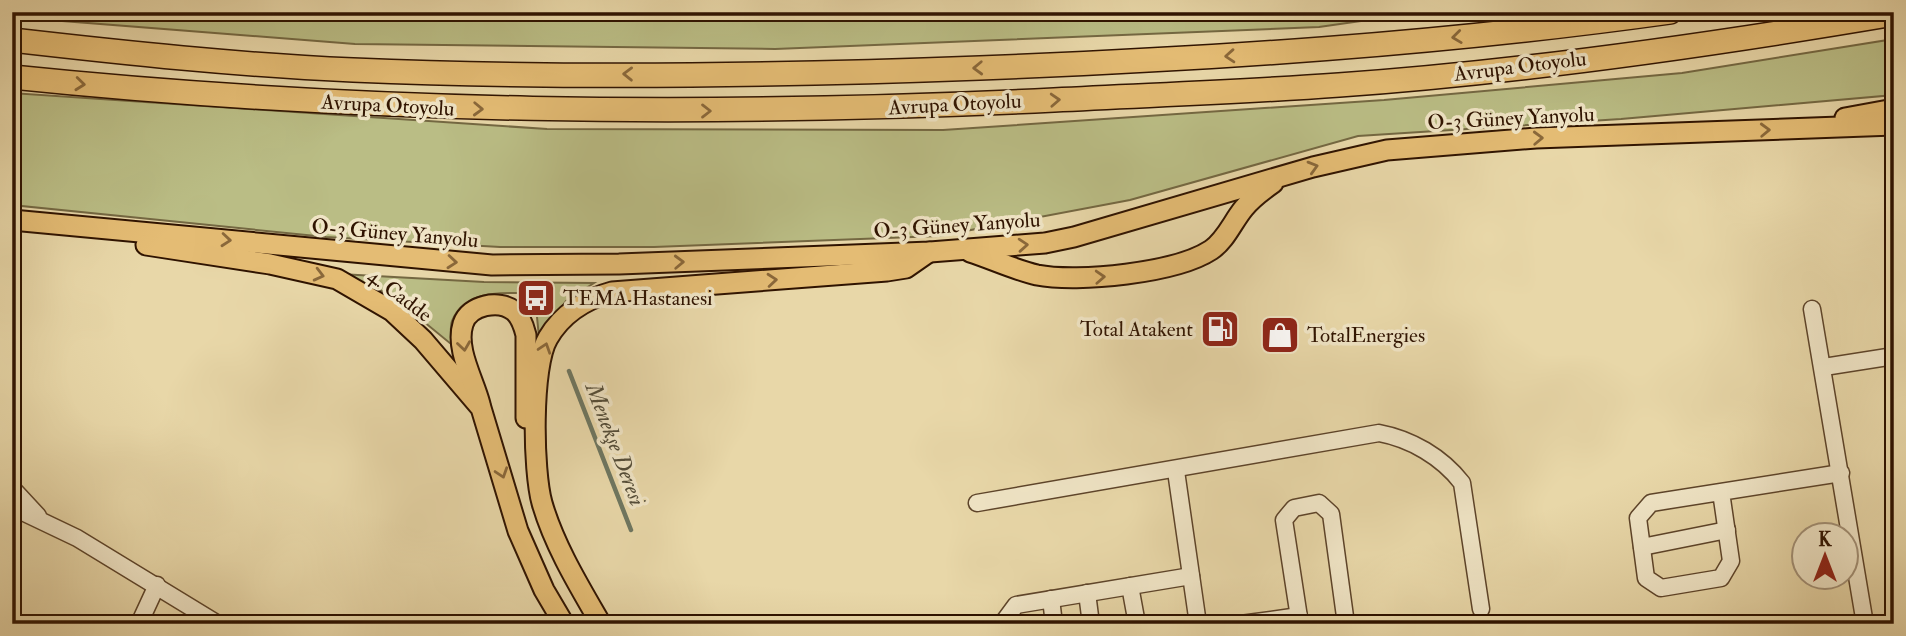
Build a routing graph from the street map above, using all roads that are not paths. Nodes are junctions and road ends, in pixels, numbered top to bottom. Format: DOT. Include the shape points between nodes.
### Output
graph roads {
  1 [pos="1670,12"];
  2 [pos="1894,14"];
  3 [pos="12,40"];
  4 [pos="12,77"];
  5 [pos="1894,110"];
  6 [pos="1894,125"];
  7 [pos="1796,129"];
  8 [pos="1283,176"];
  9 [pos="12,220"];
  10 [pos="36,222"];
  11 [pos="963,249"];
  12 [pos="930,252"];
  13 [pos="1812,309"];
  14 [pos="1894,356"];
  15 [pos="1824,367"];
  16 [pos="481,408"];
  17 [pos="535,464"];
  18 [pos="1176,471"];
  19 [pos="1841,473"];
  20 [pos="12,488"];
  21 [pos="1721,492"];
  22 [pos="976,503"];
  23 [pos="12,507"];
  24 [pos="45,522"];
  25 [pos="1727,530"];
  26 [pos="1642,547"];
  27 [pos="1191,576"];
  28 [pos="157,585"];
  29 [pos="1130,586"];
  30 [pos="1087,593"];
  31 [pos="1051,599"];
  32 [pos="1480,609"];
  33 [pos="1299,620"];
  34 [pos="139,624"];
  35 [pos="218,624"];
  36 [pos="564,624"];
  37 [pos="601,624"];
  38 [pos="1002,624"];
  39 [pos="1054,624"];
  40 [pos="1091,624"];
  41 [pos="1137,624"];
  42 [pos="1198,624"];
  43 [pos="1241,624"];
  44 [pos="1346,624"];
  45 [pos="1865,624"];
  1 -- 3 [label="highway, Avrupa Otoyolu, one-way" via="1432,40 1202,58 702,75 352,70"];
  4 -- 2 [label="highway, Avrupa Otoyolu, one-way" via="426,108 876,108 1353,84 1623,54"];
  5 -- 7 [label="main road"];
  6 -- 7 [label="main road, O-3 Güney Yanyolu"];
  8 -- 7 [label="main road, O-3 Güney Yanyolu, one-way" via="1421,145"];
  11 -- 8 [label="main road, O-3 Güney Yanyolu, one-way" via="1074,237"];
  11 -- 8 [label="main road, one-way" via="1037,275 1108,277 1150,269 1211,250 1245,206"];
  9 -- 10 [label="main road, O-3 Güney Yanyolu"];
  10 -- 12 [label="main road, O-3 Güney Yanyolu, one-way" via="492,265"];
  10 -- 16 [label="main road, 4. Cadde, one-way" via="337,279 400,318"];
  11 -- 12 [label="main road, O-3 Güney Yanyolu"];
  17 -- 12 [label="main road, one-way" via="540,364 547,340 583,303 623,290 887,271 906,268"];
  13 -- 15 [label="street"];
  14 -- 15 [label="street"];
  15 -- 19 [label="street"];
  17 -- 16 [label="main road, one-way" via="525,410 526,335 513,311 499,305 473,311 462,328 463,351"];
  16 -- 36 [label="main road, 4. Cadde, one-way" via="518,531"];
  17 -- 37 [label="main road" via="555,538"];
  18 -- 22 [label="street"];
  18 -- 27 [label="street"];
  18 -- 32 [label="street" via="1379,433 1402,438 1449,466 1462,483"];
  19 -- 21 [label="street"];
  19 -- 45 [label="street"];
  20 -- 24 [label="street"];
  21 -- 25 [label="street"];
  21 -- 26 [label="street" via="1651,503 1638,518"];
  23 -- 24 [label="street"];
  24 -- 28 [label="street"];
  25 -- 26 [label="street"];
  25 -- 26 [label="street" via="1731,561 1721,578 1661,588 1646,578"];
  27 -- 29 [label="street"];
  27 -- 42 [label="street"];
  28 -- 34 [label="street"];
  28 -- 35 [label="street"];
  29 -- 30 [label="street"];
  29 -- 41 [label="street"];
  30 -- 31 [label="street"];
  30 -- 40 [label="street"];
  31 -- 38 [label="street" via="1016,605"];
  31 -- 39 [label="street"];
  33 -- 43 [label="street"];
  33 -- 44 [label="street" via="1283,520 1294,508 1319,503 1331,514"];
}
